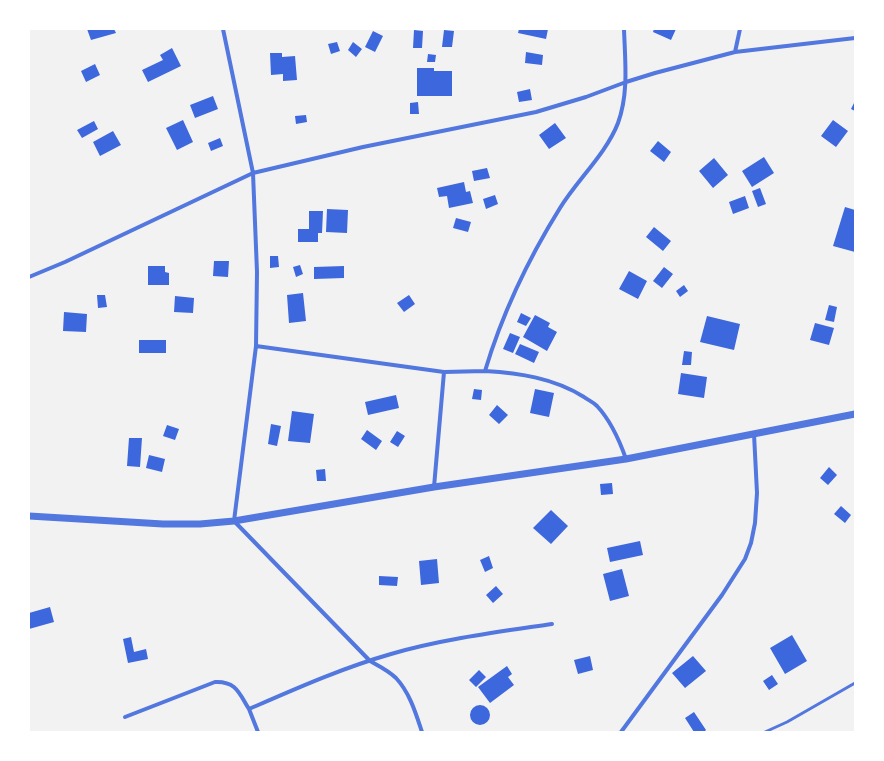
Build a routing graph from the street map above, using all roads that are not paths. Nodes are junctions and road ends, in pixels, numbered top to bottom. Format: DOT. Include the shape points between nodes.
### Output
graph roads {
  1 [pos="223,29"];
  2 [pos="624,29"];
  3 [pos="740,29"];
  4 [pos="855,38"];
  5 [pos="735,52"];
  6 [pos="626,82"];
  7 [pos="253,173"];
  8 [pos="29,277"];
  9 [pos="256,346"];
  10 [pos="485,371"];
  11 [pos="444,372"];
  12 [pos="855,414"];
  13 [pos="754,434"];
  14 [pos="626,459"];
  15 [pos="434,487"];
  16 [pos="29,516"];
  17 [pos="234,521"];
  18 [pos="552,624"];
  19 [pos="370,661"];
  20 [pos="855,683"];
  21 [pos="249,709"];
  22 [pos="125,717"];
  23 [pos="258,732"];
  24 [pos="422,732"];
  25 [pos="621,732"];
  26 [pos="764,732"];
  1 -- 7 [label="street"];
  2 -- 6 [label="street"];
  3 -- 5 [label="street"];
  4 -- 5 [label="street"];
  5 -- 6 [label="street"];
  6 -- 7 [label="street" via="536,112 363,147"];
  6 -- 10 [label="street" via="618,123 602,151 560,207 519,279 495,337"];
  7 -- 8 [label="street"];
  7 -- 9 [label="street" via="257,272"];
  9 -- 11 [label="street"];
  9 -- 17 [label="street"];
  10 -- 11 [label="street"];
  10 -- 14 [label="street" via="536,377 571,389 596,404 609,421"];
  11 -- 15 [label="street"];
  12 -- 13 [label="street"];
  13 -- 14 [label="street"];
  13 -- 25 [label="street" via="757,493 755,523 745,559 722,595"];
  14 -- 15 [label="street"];
  15 -- 17 [label="street"];
  16 -- 17 [label="street" via="163,524"];
  17 -- 19 [label="street"];
  18 -- 19 [label="street" via="427,645"];
  19 -- 21 [label="street"];
  19 -- 24 [label="street" via="397,679 411,702"];
  20 -- 26 [label="lane" via="787,722"];
  21 -- 22 [label="street" via="238,690 231,684 215,682"];
  21 -- 23 [label="street"];
}
